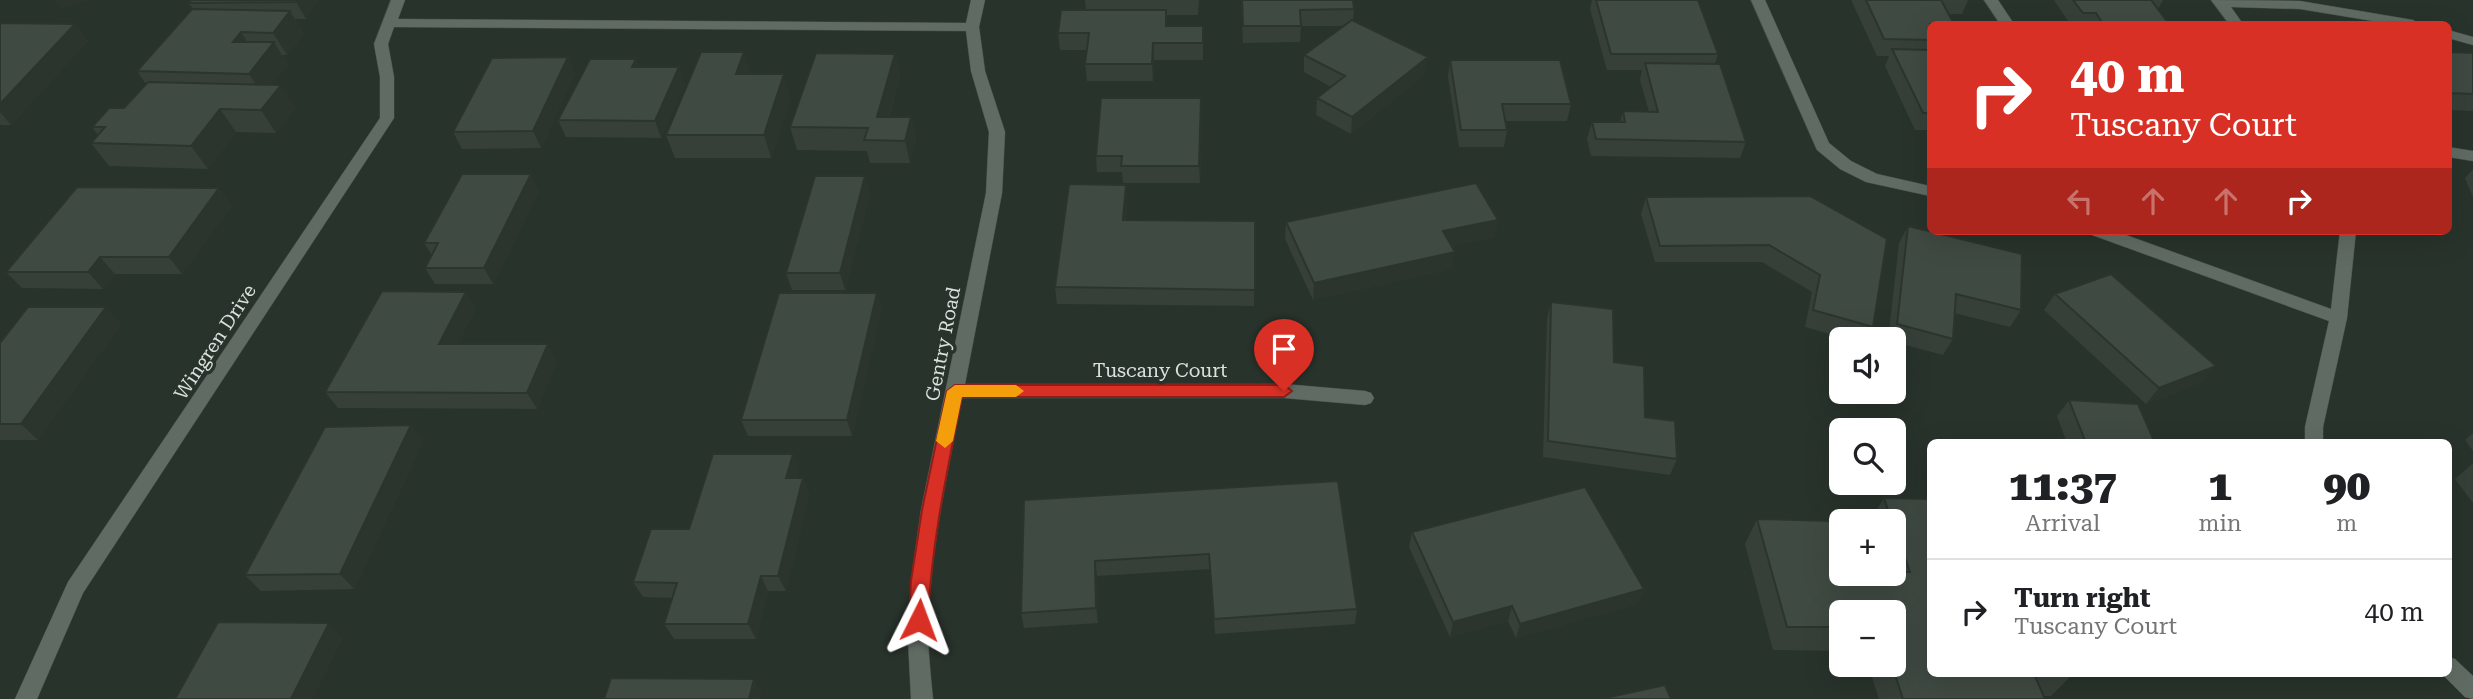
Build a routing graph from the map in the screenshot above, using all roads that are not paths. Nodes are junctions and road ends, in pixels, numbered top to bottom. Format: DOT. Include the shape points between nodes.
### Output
graph roads {
  1 [pos="398,0"];
  2 [pos="978,0"];
  3 [pos="1758,0"];
  4 [pos="1991,0"];
  5 [pos="2219,1"];
  6 [pos="2005,21"];
  7 [pos="2234,21"];
  8 [pos="2395,21"];
  9 [pos="389,23"];
  10 [pos="972,27"];
  11 [pos="2452,35"];
  12 [pos="2473,41"];
  13 [pos="2452,153"];
  14 [pos="2473,156"];
  15 [pos="1927,190"];
  16 [pos="2123,235"];
  17 [pos="2348,235"];
  18 [pos="2338,318"];
  19 [pos="955,391"];
  20 [pos="1365,398"];
  21 [pos="2314,439"];
  22 [pos="2452,670"];
  23 [pos="2473,690"];
  24 [pos="26,699"];
  25 [pos="922,699"];
  1 -- 9 [label="street, Wingren Drive"];
  2 -- 10 [label="street, Gentry Road"];
  3 -- 15 [label="street" via="1822,146 1838,163 1874,179"];
  4 -- 6 [label="street"];
  5 -- 7 [label="street"];
  5 -- 8 [label="street" via="2300,5"];
  9 -- 10 [label="street"];
  9 -- 24 [label="street, Wingren Drive" via="381,44 387,118 75,588"];
  10 -- 19 [label="street, Gentry Road" via="978,71 997,132 994,193"];
  11 -- 12 [label="street"];
  13 -- 14 [label="street"];
  16 -- 18 [label="street"];
  17 -- 18 [label="street"];
  18 -- 21 [label="street"];
  19 -- 20 [label="street, Tuscany Court" via="1284,391"];
  19 -- 25 [label="street, Gentry Road" via="920,581"];
  22 -- 23 [label="street"];
}
